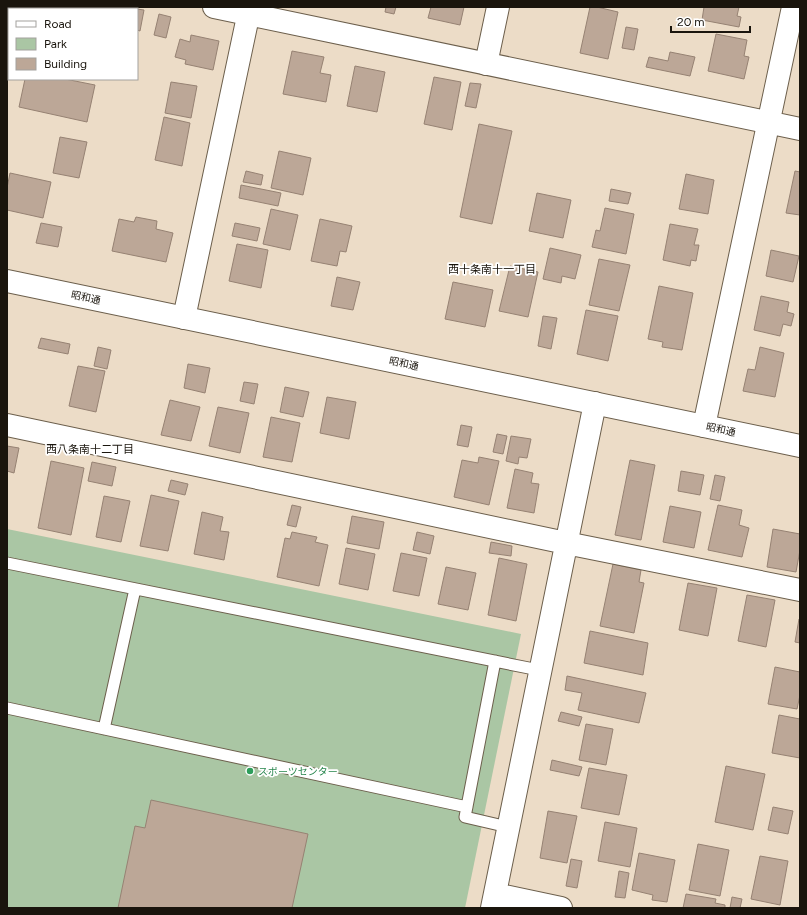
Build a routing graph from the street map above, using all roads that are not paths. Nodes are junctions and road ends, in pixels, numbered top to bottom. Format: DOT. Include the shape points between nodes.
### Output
graph roads {
  1 [pos="214,7"];
  2 [pos="498,7"];
  3 [pos="793,7"];
  4 [pos="249,11"];
  5 [pos="486,64"];
  6 [pos="769,123"];
  7 [pos="800,129"];
  8 [pos="7,281"];
  9 [pos="184,318"];
  10 [pos="595,403"];
  11 [pos="7,425"];
  12 [pos="704,426"];
  13 [pos="800,446"];
  14 [pos="566,543"];
  15 [pos="7,563"];
  16 [pos="135,589"];
  17 [pos="800,590"];
  18 [pos="495,661"];
  19 [pos="539,670"];
  20 [pos="7,708"];
  21 [pos="104,729"];
  22 [pos="467,807"];
  23 [pos="508,827"];
  24 [pos="493,901"];
  25 [pos="561,908"];
  1 -- 4 [label="street"];
  2 -- 5 [label="street"];
  3 -- 6 [label="street"];
  4 -- 5 [label="street"];
  4 -- 9 [label="street"];
  5 -- 6 [label="street"];
  6 -- 7 [label="street"];
  6 -- 12 [label="street"];
  8 -- 9 [label="street, 昭和通"];
  9 -- 10 [label="street, 昭和通"];
  10 -- 12 [label="street, 昭和通"];
  10 -- 14 [label="street"];
  11 -- 14 [label="street"];
  12 -- 13 [label="street, 昭和通"];
  14 -- 17 [label="street"];
  14 -- 19 [label="street"];
  15 -- 16 [label="lane"];
  16 -- 18 [label="lane"];
  16 -- 21 [label="lane"];
  18 -- 19 [label="lane"];
  18 -- 22 [label="lane"];
  19 -- 23 [label="street"];
  20 -- 21 [label="lane"];
  21 -- 22 [label="lane"];
  22 -- 23 [label="lane" via="465,817"];
  23 -- 24 [label="street"];
  24 -- 25 [label="street"];
}
